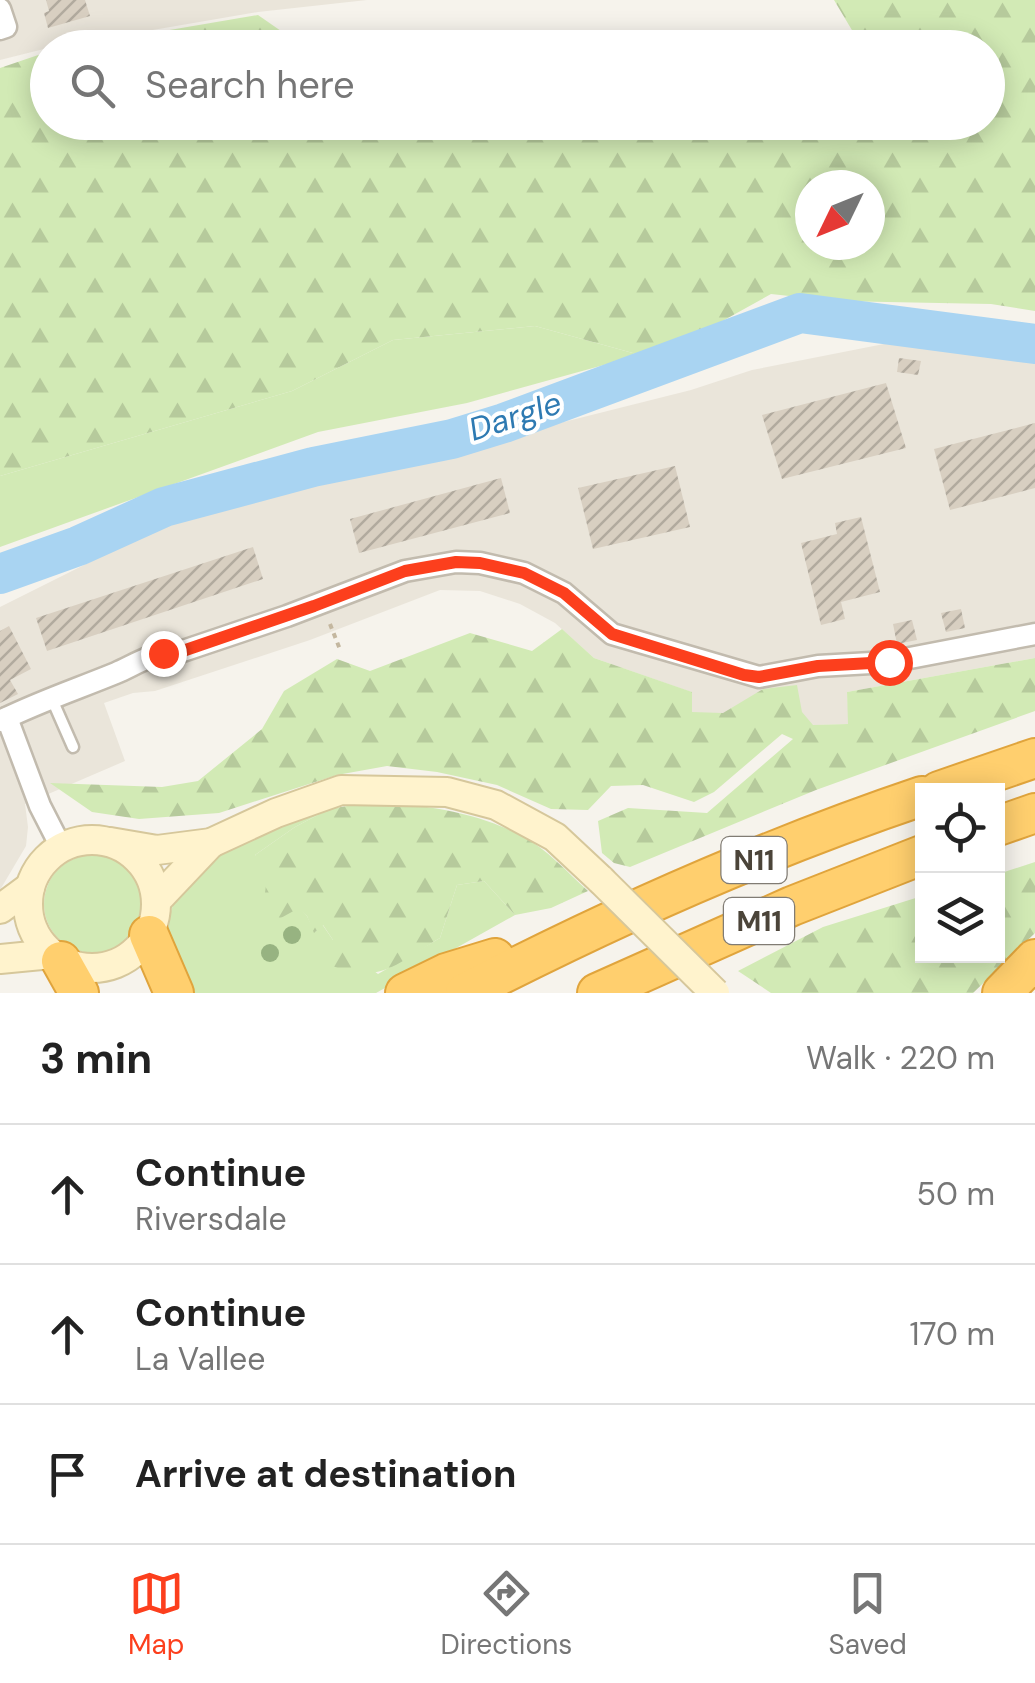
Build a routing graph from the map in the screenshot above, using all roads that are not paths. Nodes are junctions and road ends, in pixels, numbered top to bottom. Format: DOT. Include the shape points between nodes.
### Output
graph roads {
  1 [pos="0,10"];
  2 [pos="0,29"];
  3 [pos="1035,634"];
  4 [pos="51,697"];
  5 [pos="3,719"];
  6 [pos="72,747"];
  7 [pos="1035,758"];
  8 [pos="961,783"];
  9 [pos="915,799"];
  10 [pos="1035,813"];
  11 [pos="1005,824"];
  12 [pos="110,842"];
  13 [pos="211,843"];
  14 [pos="61,848"];
  15 [pos="915,858"];
  16 [pos="30,886"];
  17 [pos="0,909"];
  18 [pos="153,918"];
  19 [pos="588,929"];
  20 [pos="0,959"];
  21 [pos="1035,959"];
  22 [pos="64,969"];
  23 [pos="174,993"];
  24 [pos="405,993"];
  25 [pos="464,993"];
  26 [pos="597,993"];
  27 [pos="715,993"];
  28 [pos="1002,993"];
  1 -- 2 [label="street" via="6,27"];
  3 -- 4 [label="street" via="889,662 759,677 612,634 553,586 524,573 444,563 128,664"];
  4 -- 5 [label="street"];
  4 -- 6 [label="lane"];
  5 -- 14 [label="street"];
  7 -- 8 [label="highway"];
  9 -- 19 [label="highway, N11"];
  10 -- 11 [label="highway"];
  12 -- 13 [label="main road" via="157,850"];
  12 -- 14 [label="main road"];
  12 -- 18 [label="main road" via="128,850 152,880"];
  13 -- 18 [label="main road"];
  13 -- 27 [label="main road, bridge" via="341,790 447,792 496,805 556,837"];
  14 -- 16 [label="main road"];
  15 -- 26 [label="highway, M11"];
  16 -- 17 [label="main road"];
  16 -- 22 [label="main road" via="31,924"];
  18 -- 22 [label="main road" via="135,953 116,964"];
  18 -- 23 [label="highway"];
  19 -- 24 [label="highway, N11" via="446,973"];
  19 -- 25 [label="highway"];
  20 -- 22 [label="main road"];
  21 -- 28 [label="highway"];
}
